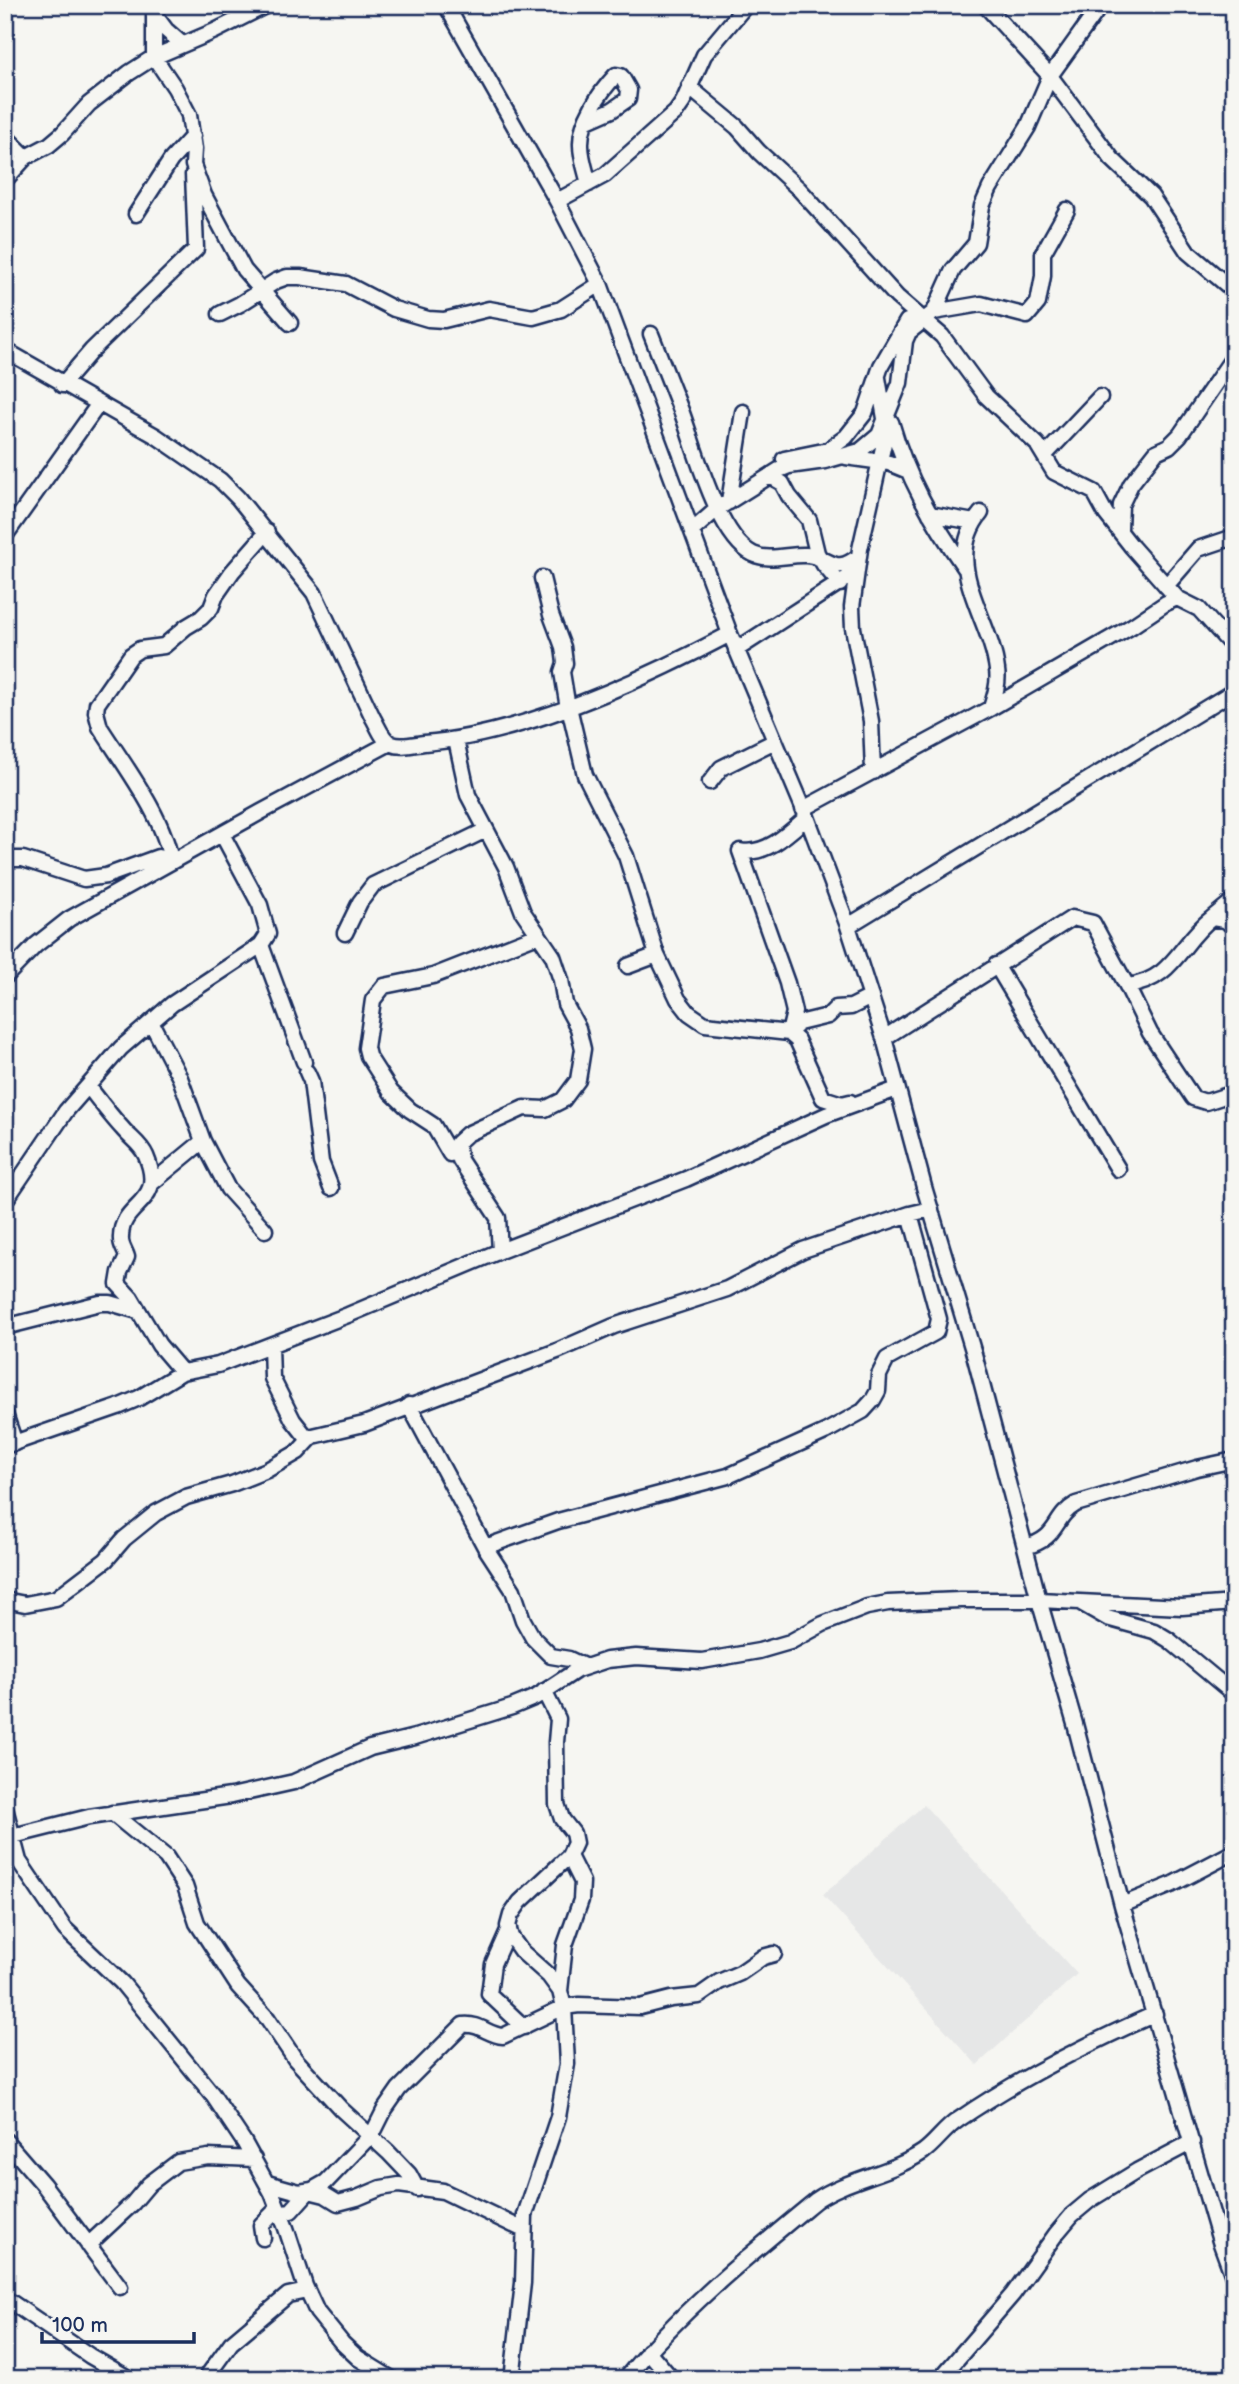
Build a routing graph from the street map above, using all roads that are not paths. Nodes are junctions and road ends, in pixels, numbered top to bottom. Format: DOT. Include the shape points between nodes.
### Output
graph roads {
  1 [pos="267,5"];
  2 [pos="446,5"];
  3 [pos="985,5"];
  4 [pos="1101,5"];
  5 [pos="744,7"];
  6 [pos="154,9"];
  7 [pos="182,44"];
  8 [pos="155,57"];
  9 [pos="1050,76"];
  10 [pos="689,87"];
  11 [pos="587,121"];
  12 [pos="5,136"];
  13 [pos="193,136"];
  14 [pos="26,157"];
  15 [pos="193,165"];
  16 [pos="5,180"];
  17 [pos="589,184"];
  18 [pos="557,201"];
  19 [pos="1067,210"];
  20 [pos="136,214"];
  21 [pos="600,284"];
  22 [pos="262,290"];
  23 [pos="1234,291"];
  24 [pos="220,314"];
  25 [pos="924,315"];
  26 [pos="290,323"];
  27 [pos="651,334"];
  28 [pos="5,350"];
  29 [pos="1234,356"];
  30 [pos="878,378"];
  31 [pos="62,384"];
  32 [pos="1100,397"];
  33 [pos="98,405"];
  34 [pos="743,412"];
  35 [pos="888,417"];
  36 [pos="1045,455"];
  37 [pos="843,457"];
  38 [pos="881,461"];
  39 [pos="906,470"];
  40 [pos="769,475"];
  41 [pos="728,502"];
  42 [pos="930,514"];
  43 [pos="1120,529"];
  44 [pos="693,530"];
  45 [pos="267,532"];
  46 [pos="5,536"];
  47 [pos="1234,537"];
  48 [pos="859,556"];
  49 [pos="821,559"];
  50 [pos="966,569"];
  51 [pos="856,572"];
  52 [pos="542,578"];
  53 [pos="840,584"];
  54 [pos="1166,586"];
  55 [pos="1177,598"];
  56 [pos="730,634"];
  57 [pos="1234,648"];
  58 [pos="736,650"];
  59 [pos="1234,691"];
  60 [pos="569,707"];
  61 [pos="991,708"];
  62 [pos="456,740"];
  63 [pos="775,741"];
  64 [pos="390,743"];
  65 [pos="873,772"];
  66 [pos="709,782"];
  67 [pos="805,813"];
  68 [pos="486,830"];
  69 [pos="222,834"];
  70 [pos="5,859"];
  71 [pos="171,862"];
  72 [pos="1234,901"];
  73 [pos="1212,918"];
  74 [pos="848,926"];
  75 [pos="1234,927"];
  76 [pos="345,933"];
  77 [pos="538,935"];
  78 [pos="261,945"];
  79 [pos="657,955"];
  80 [pos="996,965"];
  81 [pos="628,966"];
  82 [pos="5,977"];
  83 [pos="1127,986"];
  84 [pos="871,997"];
  85 [pos="151,1022"];
  86 [pos="789,1033"];
  87 [pos="884,1038"];
  88 [pos="88,1086"];
  89 [pos="897,1089"];
  90 [pos="1234,1093"];
  91 [pos="869,1099"];
  92 [pos="203,1141"];
  93 [pos="450,1154"];
  94 [pos="1118,1169"];
  95 [pos="152,1184"];
  96 [pos="331,1188"];
  97 [pos="5,1201"];
  98 [pos="931,1209"];
  99 [pos="910,1214"];
  100 [pos="265,1230"];
  101 [pos="500,1251"];
  102 [pos="138,1311"];
  103 [pos="5,1327"];
  104 [pos="271,1345"];
  105 [pos="182,1372"];
  106 [pos="409,1405"];
  107 [pos="5,1415"];
  108 [pos="308,1440"];
  109 [pos="10,1444"];
  110 [pos="1234,1460"];
  111 [pos="485,1547"];
  112 [pos="1025,1548"];
  113 [pos="5,1600"];
  114 [pos="1039,1600"];
  115 [pos="1081,1603"];
  116 [pos="1234,1603"];
  117 [pos="586,1667"];
  118 [pos="544,1691"];
  119 [pos="1234,1694"];
  120 [pos="5,1808"];
  121 [pos="112,1813"];
  122 [pos="8,1837"];
  123 [pos="1234,1852"];
  124 [pos="569,1856"];
  125 [pos="1122,1905"];
  126 [pos="509,1928"];
  127 [pos="774,1954"];
  128 [pos="560,1991"];
  129 [pos="564,2007"];
  130 [pos="1155,2014"];
  131 [pos="524,2027"];
  132 [pos="371,2135"];
  133 [pos="5,2140"];
  134 [pos="1192,2142"];
  135 [pos="254,2159"];
  136 [pos="267,2183"];
  137 [pos="416,2188"];
  138 [pos="309,2191"];
  139 [pos="280,2212"];
  140 [pos="524,2230"];
  141 [pos="263,2238"];
  142 [pos="88,2245"];
  143 [pos="1234,2279"];
  144 [pos="120,2287"];
  145 [pos="307,2291"];
  146 [pos="5,2298"];
  147 [pos="648,2351"];
  148 [pos="130,2379"];
  149 [pos="205,2379"];
  150 [pos="392,2379"];
  151 [pos="512,2379"];
  152 [pos="625,2379"];
  153 [pos="673,2379"];
  154 [pos="940,2379"];
  1 -- 7 [label="street"];
  2 -- 18 [label="street"];
  3 -- 9 [label="street"];
  4 -- 9 [label="street"];
  5 -- 10 [label="street" via="704,55"];
  6 -- 7 [label="street" via="166,30"];
  6 -- 8 [label="street"];
  7 -- 8 [label="street"];
  8 -- 13 [label="street" via="189,115"];
  8 -- 14 [label="street" via="89,104 48,145"];
  9 -- 23 [label="street" via="1112,159 1151,196 1188,252"];
  9 -- 25 [label="street" via="1028,127 982,206 976,243"];
  10 -- 17 [label="street" via="676,112"];
  10 -- 25 [label="street" via="737,127"];
  11 -- 17 [label="street" via="581,144"];
  12 -- 14 [label="street"];
  13 -- 15 [label="street"];
  13 -- 20 [label="street" via="171,160"];
  14 -- 16 [label="street"];
  15 -- 22 [label="street" via="244,270"];
  15 -- 31 [label="street" via="196,249"];
  17 -- 18 [label="street"];
  18 -- 21 [label="street"];
  19 -- 25 [label="street" via="1043,253 1038,303 1027,316 981,304"];
  21 -- 22 [label="street" via="543,315 517,316 489,309 444,320 394,309 346,284 287,277"];
  21 -- 44 [label="street"];
  22 -- 24 [label="street"];
  22 -- 26 [label="street"];
  25 -- 30 [label="street" via="892,344"];
  25 -- 35 [label="street" via="905,341 900,383"];
  25 -- 36 [label="street" via="986,396"];
  27 -- 41 [label="street"];
  28 -- 31 [label="street"];
  29 -- 43 [label="street" via="1180,435 1156,452 1131,484 1121,505"];
  30 -- 35 [label="street"];
  30 -- 41 [label="street" via="865,412 837,446 772,464"];
  31 -- 33 [label="street"];
  32 -- 36 [label="street"];
  33 -- 45 [label="street" via="156,436 220,480"];
  33 -- 46 [label="street"];
  34 -- 41 [label="street"];
  35 -- 37 [label="street" via="869,445"];
  35 -- 38 [label="street"];
  35 -- 39 [label="street"];
  36 -- 43 [label="street" via="1054,472 1094,492"];
  37 -- 38 [label="street"];
  37 -- 40 [label="street" via="789,466"];
  38 -- 39 [label="street"];
  38 -- 48 [label="street"];
  39 -- 42 [label="street"];
  40 -- 41 [label="street"];
  40 -- 49 [label="street" via="782,483 809,520"];
  41 -- 44 [label="street"];
  41 -- 49 [label="street" via="738,541 756,555"];
  42 -- 50 [label="street"];
  42 -- 50 [label="street" via="978,518 967,536"];
  43 -- 54 [label="street"];
  44 -- 56 [label="street"];
  45 -- 64 [label="street" via="314,593 373,718"];
  45 -- 71 [label="street" via="232,572 211,608 162,648 140,649 131,655 97,704 100,727 156,818"];
  47 -- 54 [label="street" via="1198,549"];
  48 -- 49 [label="street" via="840,567"];
  48 -- 51 [label="street"];
  49 -- 53 [label="street"];
  50 -- 61 [label="street" via="998,671"];
  51 -- 53 [label="street"];
  51 -- 65 [label="street" via="853,628 871,721"];
  52 -- 60 [label="street" via="564,647 562,671"];
  53 -- 58 [label="street"];
  54 -- 55 [label="street"];
  55 -- 57 [label="street" via="1199,609"];
  55 -- 61 [label="street"];
  56 -- 58 [label="street"];
  56 -- 60 [label="street" via="673,664"];
  58 -- 63 [label="street"];
  59 -- 74 [label="street"];
  60 -- 62 [label="street"];
  60 -- 79 [label="street" via="585,775 626,856"];
  61 -- 65 [label="street"];
  62 -- 64 [label="street"];
  62 -- 68 [label="street" via="468,795"];
  63 -- 66 [label="street" via="721,768"];
  63 -- 67 [label="street"];
  64 -- 69 [label="street"];
  65 -- 67 [label="street"];
  67 -- 74 [label="street"];
  67 -- 86 [label="street" via="780,841 748,853 740,851 787,983 794,1012"];
  68 -- 76 [label="street" via="373,885"];
  68 -- 77 [label="street"];
  69 -- 71 [label="street"];
  69 -- 78 [label="street" via="260,905 268,934"];
  70 -- 71 [label="street" via="23,859 84,879 158,857"];
  71 -- 82 [label="street" via="69,919"];
  72 -- 73 [label="street"];
  73 -- 75 [label="street"];
  73 -- 83 [label="street" via="1165,970 1142,984"];
  74 -- 84 [label="street"];
  77 -- 93 [label="street" via="433,976 384,986 373,1000 368,1056 396,1098 433,1125"];
  77 -- 101 [label="street" via="558,969 565,1004 583,1049 578,1080 564,1100 551,1107 524,1108 457,1143 460,1160 498,1218"];
  78 -- 85 [label="street"];
  78 -- 96 [label="street" via="311,1081 321,1162"];
  79 -- 81 [label="street"];
  79 -- 86 [label="street" via="678,999 705,1024"];
  80 -- 83 [label="street" via="1072,918 1084,919 1093,923"];
  80 -- 87 [label="street"];
  80 -- 94 [label="street"];
  83 -- 90 [label="street" via="1150,1033 1194,1098 1206,1102"];
  84 -- 86 [label="street" via="799,1023"];
  84 -- 87 [label="street"];
  85 -- 88 [label="street"];
  85 -- 92 [label="street" via="180,1077"];
  86 -- 91 [label="street" via="797,1040 823,1098 842,1104"];
  87 -- 89 [label="street"];
  88 -- 95 [label="street" via="140,1145"];
  88 -- 97 [label="street" via="65,1111"];
  89 -- 91 [label="street"];
  89 -- 98 [label="street"];
  91 -- 101 [label="street" via="686,1179"];
  92 -- 95 [label="street"];
  92 -- 100 [label="street" via="228,1189"];
  95 -- 102 [label="street" via="147,1197 128,1215 120,1234 127,1257 118,1284"];
  98 -- 99 [label="street"];
  98 -- 112 [label="street"];
  99 -- 106 [label="street" via="803,1250 727,1289 614,1326"];
  99 -- 111 [label="street" via="939,1325 936,1332 887,1359 878,1391 863,1410 728,1476 558,1521"];
  101 -- 104 [label="street"];
  102 -- 103 [label="street" via="100,1303"];
  102 -- 105 [label="street"];
  104 -- 105 [label="street"];
  104 -- 108 [label="street" via="272,1378"];
  105 -- 109 [label="street" via="118,1407"];
  106 -- 108 [label="street"];
  106 -- 111 [label="street"];
  107 -- 109 [label="street"];
  108 -- 113 [label="street" via="267,1470 186,1497 156,1513 56,1598 24,1604"];
  110 -- 112 [label="street" via="1076,1504 1049,1536"];
  111 -- 117 [label="street" via="513,1590 533,1638 552,1656"];
  112 -- 114 [label="street"];
  114 -- 115 [label="street"];
  114 -- 117 [label="street" via="888,1603 848,1614 790,1642 759,1651 702,1661 621,1657"];
  114 -- 125 [label="street"];
  115 -- 116 [label="street" via="1182,1607"];
  115 -- 119 [label="street" via="1107,1618 1170,1640"];
  117 -- 118 [label="street"];
  118 -- 121 [label="street" via="499,1712 370,1748 294,1782"];
  118 -- 124 [label="street" via="558,1719 556,1796 558,1811 575,1838"];
  120 -- 122 [label="street"];
  121 -- 122 [label="street"];
  121 -- 132 [label="street" via="166,1857 185,1886 197,1923 238,1986 295,2059"];
  122 -- 135 [label="street" via="23,1869 65,1929 110,1970 145,2011 212,2094"];
  123 -- 125 [label="street"];
  124 -- 126 [label="street" via="520,1902"];
  124 -- 128 [label="street" via="582,1882 581,1900 565,1945"];
  125 -- 130 [label="street"];
  126 -- 128 [label="street" via="514,1943"];
  126 -- 131 [label="street" via="493,1964 489,1994"];
  127 -- 129 [label="street" via="699,1996 640,2007"];
  128 -- 129 [label="street"];
  129 -- 131 [label="street"];
  129 -- 140 [label="street" via="566,2073 558,2117 526,2207"];
  130 -- 134 [label="street"];
  130 -- 147 [label="street" via="1006,2090 949,2126 923,2152 823,2196 696,2301"];
  131 -- 132 [label="street" via="496,2036 473,2024 463,2025 400,2089"];
  132 -- 137 [label="street" via="409,2174"];
  132 -- 138 [label="street" via="326,2182"];
  133 -- 142 [label="street"];
  134 -- 143 [label="street"];
  134 -- 154 [label="street" via="1137,2171 1072,2215 1013,2294"];
  135 -- 136 [label="street"];
  135 -- 142 [label="street" via="208,2157 178,2162"];
  136 -- 138 [label="street"];
  136 -- 139 [label="street"];
  137 -- 138 [label="street" via="381,2188 338,2203"];
  137 -- 140 [label="street" via="443,2191"];
  138 -- 139 [label="street" via="291,2211"];
  139 -- 141 [label="street" via="261,2225"];
  139 -- 145 [label="street"];
  140 -- 151 [label="street" via="522,2299"];
  142 -- 144 [label="street"];
  145 -- 149 [label="street" via="288,2295 231,2343"];
  145 -- 150 [label="street" via="342,2343"];
  146 -- 148 [label="street"];
  147 -- 152 [label="street"];
  147 -- 153 [label="street"];
}
